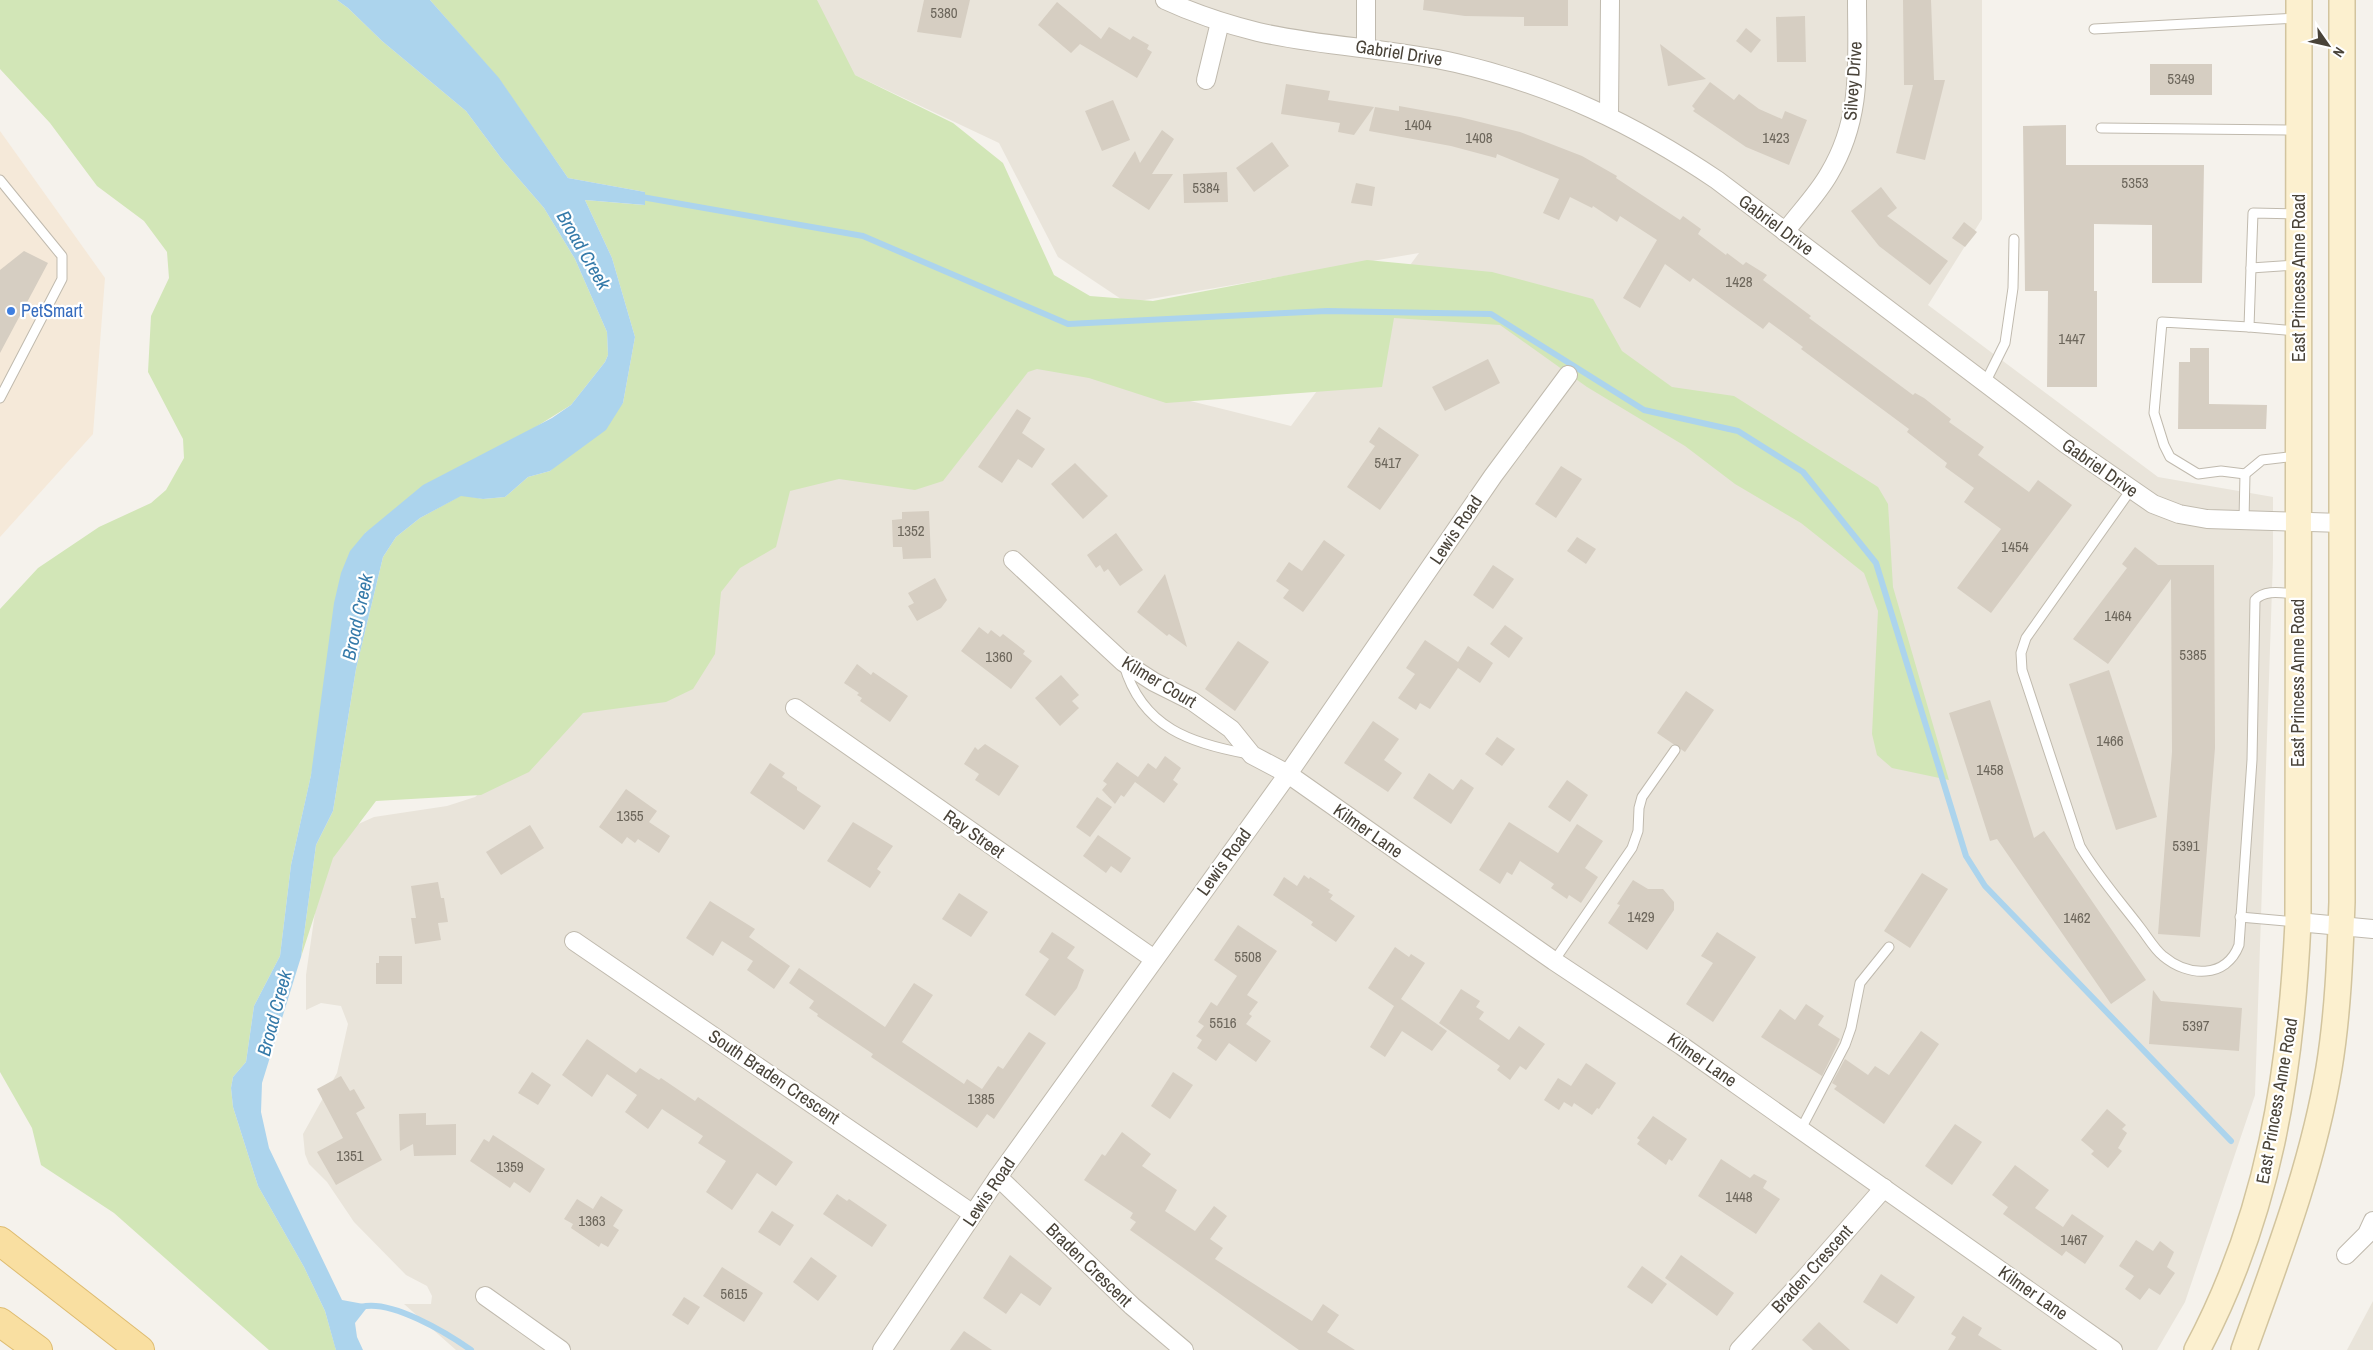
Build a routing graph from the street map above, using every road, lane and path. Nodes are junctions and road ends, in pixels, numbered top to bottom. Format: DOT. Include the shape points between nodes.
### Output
graph roads {
  1 [pos="1165,0"];
  2 [pos="1366,0"];
  3 [pos="1610,0"];
  4 [pos="1857,0"];
  5 [pos="2342,0"];
  6 [pos="2299,9"];
  7 [pos="1220,22"];
  8 [pos="2094,29"];
  9 [pos="1366,48"];
  10 [pos="1206,80"];
  11 [pos="1609,115"];
  12 [pos="2101,128"];
  13 [pos="2299,130"];
  14 [pos="0,180"];
  15 [pos="2299,214"];
  16 [pos="1785,232"];
  17 [pos="2014,239"];
  18 [pos="2299,265"];
  19 [pos="2251,268"];
  20 [pos="2249,327"];
  21 [pos="2297,331"];
  22 [pos="1568,375"];
  23 [pos="1985,383"];
  24 [pos="0,398"];
  25 [pos="2299,456"];
  26 [pos="2245,474"];
  27 [pos="2130,491"];
  28 [pos="2244,520"];
  29 [pos="2298,522"];
  30 [pos="2342,523"];
  31 [pos="1013,560"];
  32 [pos="2298,594"];
  33 [pos="1123,662"];
  34 [pos="795,708"];
  35 [pos="1675,750"];
  36 [pos="1252,755"];
  37 [pos="1288,774"];
  38 [pos="2240,917"];
  39 [pos="2298,922"];
  40 [pos="2341,926"];
  41 [pos="2373,929"];
  42 [pos="574,941"];
  43 [pos="1889,947"];
  44 [pos="1154,959"];
  45 [pos="1554,961"];
  46 [pos="1801,1129"];
  47 [pos="998,1177"];
  48 [pos="1884,1188"];
  49 [pos="973,1214"];
  50 [pos="2373,1221"];
  51 [pos="0,1241"];
  52 [pos="2346,1255"];
  53 [pos="485,1296"];
  54 [pos="0,1322"];
  55 [pos="2202,1345"];
  56 [pos="38,1350"];
  57 [pos="140,1350"];
  58 [pos="561,1350"];
  59 [pos="882,1350"];
  60 [pos="1184,1350"];
  61 [pos="1739,1350"];
  62 [pos="2113,1350"];
  63 [pos="2244,1350"];
  1 -- 7 [label="street, Gabriel Drive"];
  2 -- 9 [label="street"];
  3 -- 11 [label="street"];
  4 -- 16 [label="street, Silvey Drive" via="1855,104 1850,127 1828,176"];
  5 -- 30 [label="main road"];
  6 -- 8 [label="lane"];
  6 -- 13 [label="main road, East Princess Anne Road"];
  7 -- 9 [label="street, Gabriel Drive" via="1259,32"];
  7 -- 10 [label="street"];
  9 -- 11 [label="street, Gabriel Drive" via="1455,62 1506,76"];
  11 -- 16 [label="street, Gabriel Drive" via="1676,152"];
  12 -- 13 [label="lane"];
  13 -- 15 [label="main road, East Princess Anne Road"];
  14 -- 24 [label="lane" via="62,256 63,268 62,279"];
  15 -- 18 [label="main road, East Princess Anne Road"];
  15 -- 19 [label="lane" via="2253,213"];
  16 -- 23 [label="street, Gabriel Drive"];
  17 -- 23 [label="lane" via="2013,288 2005,343"];
  18 -- 19 [label="lane"];
  18 -- 21 [label="main road, East Princess Anne Road"];
  19 -- 20 [label="lane"];
  20 -- 21 [label="lane"];
  20 -- 26 [label="lane" via="2162,322 2154,413 2170,457 2183,466 2198,474 2221,471"];
  21 -- 25 [label="main road, East Princess Anne Road"];
  22 -- 37 [label="street, Lewis Road" via="1493,476"];
  23 -- 27 [label="street, Gabriel Drive"];
  25 -- 26 [label="lane" via="2262,460"];
  25 -- 29 [label="main road, East Princess Anne Road"];
  26 -- 28 [label="lane"];
  27 -- 28 [label="street, Gabriel Drive" via="2179,514"];
  27 -- 38 [label="lane" via="2026,638 2021,654 2022,670 2080,846 2091,865 2162,956 2178,966 2194,970 2213,971 2225,966 2239,945"];
  28 -- 29 [label="street, Gabriel Drive"];
  29 -- 30 [label="street, Gabriel Drive"];
  29 -- 32 [label="main road, East Princess Anne Road"];
  30 -- 40 [label="main road"];
  31 -- 33 [label="street, Kilmer Court"];
  32 -- 38 [label="lane" via="2266,593 2255,600 2252,760"];
  32 -- 39 [label="main road, East Princess Anne Road"];
  33 -- 36 [label="street, Kilmer Court" via="1208,712 1231,729"];
  33 -- 36 [label="lane" via="1128,679 1140,699 1170,730 1189,740"];
  34 -- 44 [label="street, Ray Street"];
  35 -- 45 [label="lane" via="1642,797 1638,831 1632,848"];
  36 -- 37 [label="street, Kilmer Court"];
  37 -- 44 [label="street, Lewis Road"];
  37 -- 45 [label="street, Kilmer Lane"];
  38 -- 39 [label="lane"];
  39 -- 40 [label="street"];
  39 -- 55 [label="main road, East Princess Anne Road" via="2287,1066 2269,1157 2251,1225"];
  40 -- 41 [label="street"];
  40 -- 63 [label="main road" via="2338,1000 2329,1069 2314,1137 2296,1205"];
  42 -- 49 [label="street, South Braden Crescent"];
  43 -- 46 [label="lane" via="1860,983 1845,1045"];
  44 -- 47 [label="street, Lewis Road"];
  45 -- 46 [label="street, Kilmer Lane"];
  46 -- 48 [label="street, Kilmer Lane"];
  47 -- 49 [label="street, Lewis Road"];
  47 -- 60 [label="street, Braden Crescent" via="1132,1306"];
  48 -- 61 [label="street, Braden Crescent"];
  48 -- 62 [label="street, Kilmer Lane"];
  49 -- 59 [label="street, Lewis Road"];
  50 -- 52 [label="street" via="2367,1234"];
  51 -- 57 [label="main road"];
  53 -- 58 [label="street"];
  54 -- 56 [label="main road"];
}
